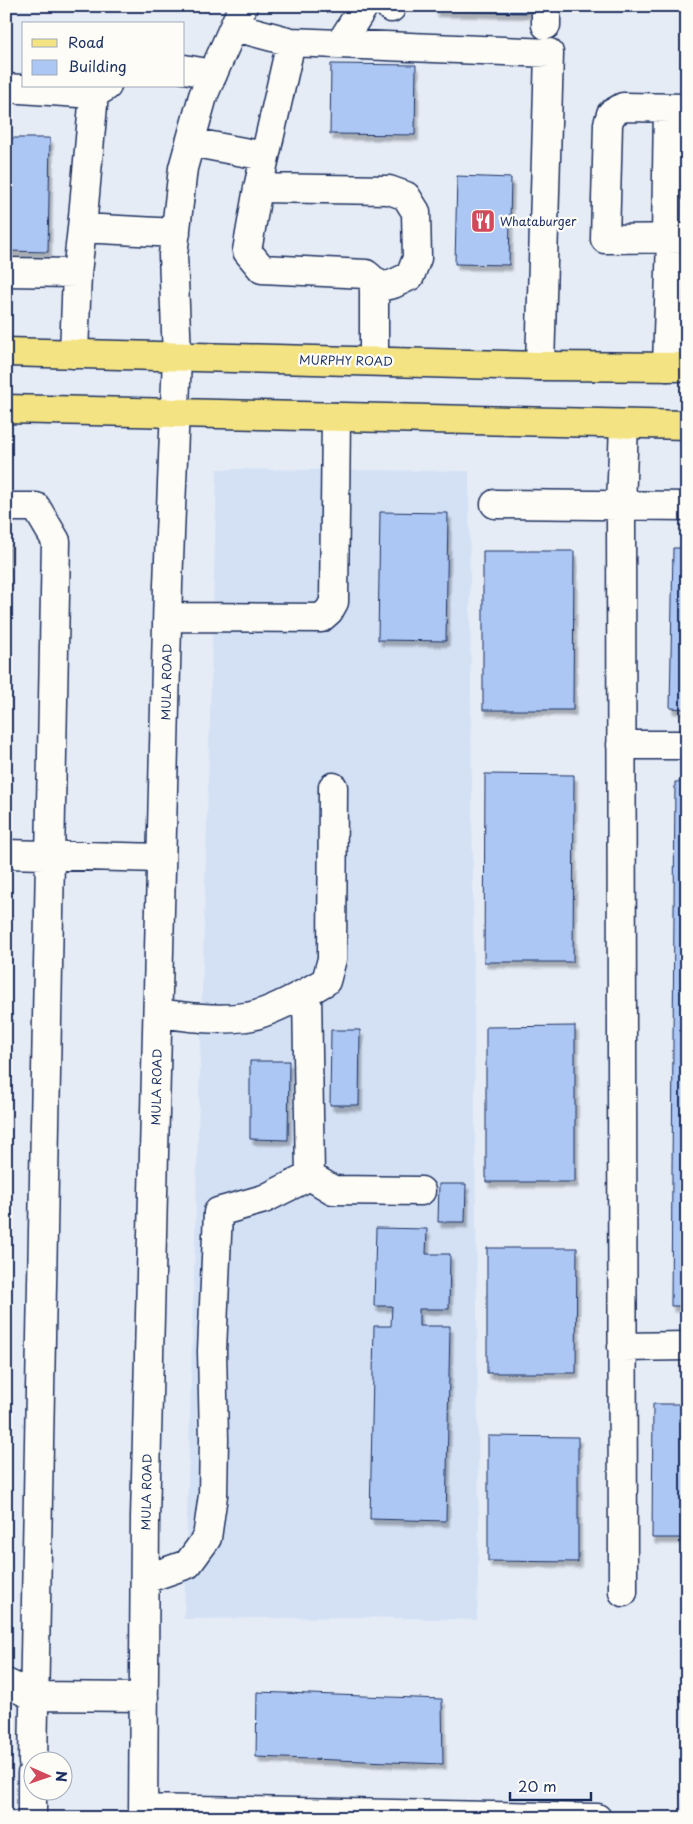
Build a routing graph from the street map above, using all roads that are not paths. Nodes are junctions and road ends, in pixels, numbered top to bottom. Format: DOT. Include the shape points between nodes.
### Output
graph roads {
  1 [pos="382,7"];
  2 [pos="239,17"];
  3 [pos="290,42"];
  4 [pos="340,44"];
  5 [pos="185,69"];
  6 [pos="213,74"];
  7 [pos="6,88"];
  8 [pos="100,90"];
  9 [pos="677,108"];
  10 [pos="190,142"];
  11 [pos="265,156"];
  12 [pos="258,188"];
  13 [pos="82,228"];
  14 [pos="176,233"];
  15 [pos="674,239"];
  16 [pos="6,272"];
  17 [pos="76,274"];
  18 [pos="374,288"];
  19 [pos="6,352"];
  20 [pos="74,354"];
  21 [pos="177,357"];
  22 [pos="374,361"];
  23 [pos="540,366"];
  24 [pos="677,367"];
  25 [pos="6,409"];
  26 [pos="175,413"];
  27 [pos="336,417"];
  28 [pos="624,424"];
  29 [pos="687,425"];
  30 [pos="495,504"];
  31 [pos="621,505"];
  32 [pos="687,506"];
  33 [pos="6,507"];
  34 [pos="168,617"];
  35 [pos="687,744"];
  36 [pos="621,745"];
  37 [pos="334,786"];
  38 [pos="6,854"];
  39 [pos="50,855"];
  40 [pos="161,858"];
  41 [pos="307,992"];
  42 [pos="158,1013"];
  43 [pos="310,1176"];
  44 [pos="420,1191"];
  45 [pos="687,1346"];
  46 [pos="622,1347"];
  47 [pos="145,1579"];
  48 [pos="623,1592"];
  49 [pos="6,1683"];
  50 [pos="34,1696"];
  51 [pos="144,1698"];
  52 [pos="33,1752"];
  53 [pos="32,1802"];
  54 [pos="143,1814"];
  55 [pos="32,1818"];
  56 [pos="597,1818"];
  1 -- 4 [label="street"];
  2 -- 3 [label="street"];
  2 -- 6 [label="street, MULA ROAD"];
  3 -- 4 [label="street"];
  3 -- 11 [label="street"];
  4 -- 23 [label="street" via="549,53"];
  5 -- 6 [label="street"];
  6 -- 10 [label="street, MULA ROAD"];
  7 -- 8 [label="street"];
  8 -- 13 [label="street"];
  9 -- 15 [label="street"];
  9 -- 15 [label="street" via="623,107 611,114 608,124 605,240"];
  10 -- 11 [label="street"];
  10 -- 14 [label="street, MULA ROAD" via="183,168"];
  11 -- 12 [label="street"];
  12 -- 18 [label="street" via="247,251 262,269 366,274 373,280"];
  12 -- 18 [label="street" via="389,190 406,196 416,212 417,258 410,276"];
  13 -- 14 [label="street"];
  13 -- 17 [label="street"];
  14 -- 21 [label="street, MULA ROAD" via="173,255"];
  15 -- 24 [label="street"];
  16 -- 17 [label="street"];
  17 -- 20 [label="street"];
  18 -- 22 [label="street"];
  19 -- 20 [label="main road, MURPHY ROAD"];
  20 -- 21 [label="main road, MURPHY ROAD"];
  21 -- 22 [label="main road, MURPHY ROAD"];
  21 -- 26 [label="street, MULA ROAD"];
  22 -- 23 [label="main road, MURPHY ROAD"];
  23 -- 24 [label="main road, MURPHY ROAD"];
  25 -- 26 [label="main road"];
  26 -- 27 [label="main road"];
  26 -- 34 [label="street, MULA ROAD"];
  27 -- 28 [label="main road"];
  27 -- 34 [label="street" via="334,602 329,611 321,618"];
  28 -- 29 [label="main road"];
  28 -- 31 [label="street"];
  30 -- 31 [label="street"];
  31 -- 32 [label="street"];
  31 -- 36 [label="street"];
  33 -- 39 [label="street" via="36,508 56,541"];
  34 -- 40 [label="street, MULA ROAD"];
  35 -- 36 [label="street"];
  36 -- 46 [label="street"];
  37 -- 41 [label="street" via="332,958 326,982"];
  38 -- 39 [label="street"];
  39 -- 40 [label="street"];
  39 -- 50 [label="street"];
  40 -- 42 [label="street, MULA ROAD"];
  41 -- 42 [label="street" via="248,1017 203,1019"];
  41 -- 43 [label="street"];
  42 -- 47 [label="street, MULA ROAD"];
  43 -- 44 [label="street" via="333,1190"];
  43 -- 47 [label="street" via="264,1199 218,1212 212,1351 212,1494 206,1538 188,1564"];
  45 -- 46 [label="street"];
  46 -- 48 [label="street"];
  47 -- 51 [label="street, MULA ROAD"];
  49 -- 50 [label="street"];
  50 -- 51 [label="street"];
  50 -- 52 [label="street"];
  51 -- 54 [label="street, MULA ROAD"];
  53 -- 55 [label="street"];
  54 -- 56 [label="street"];
}
